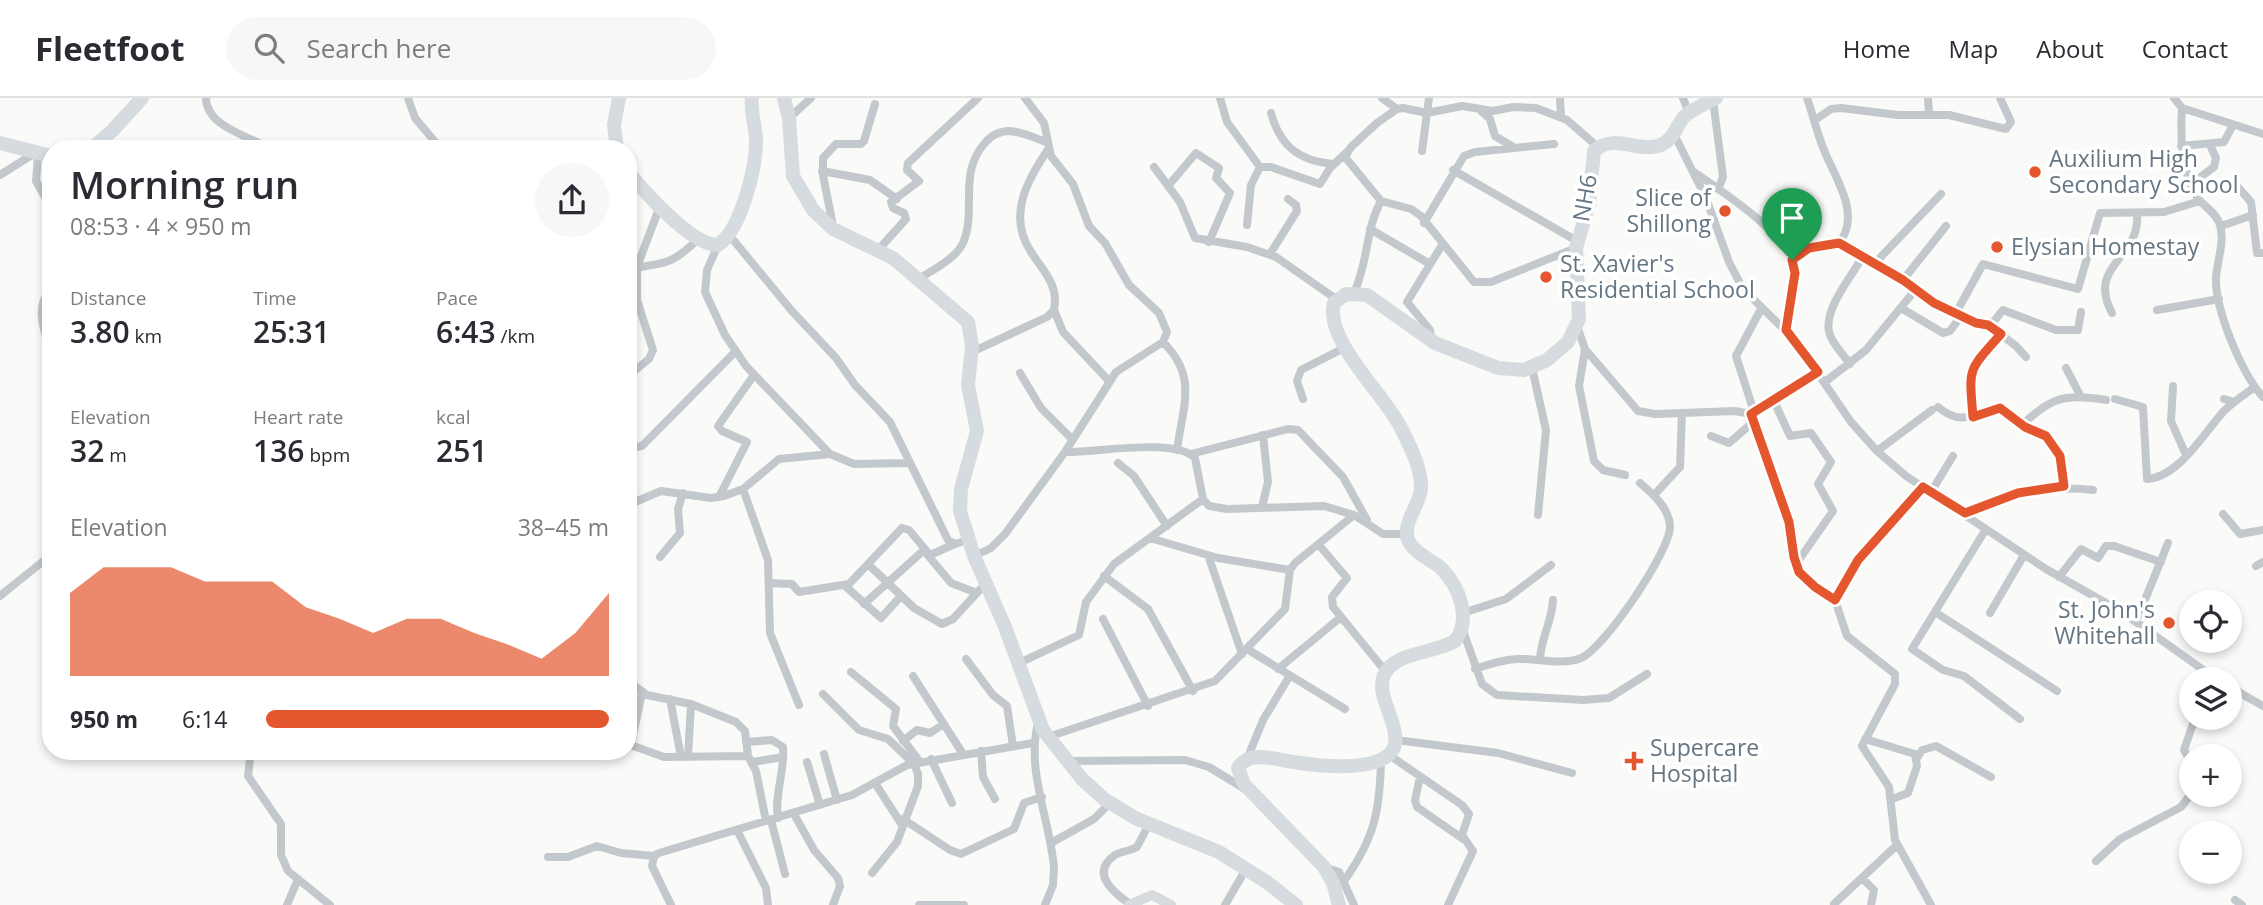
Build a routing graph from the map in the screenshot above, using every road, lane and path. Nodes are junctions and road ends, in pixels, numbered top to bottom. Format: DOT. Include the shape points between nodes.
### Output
graph roads {
  1 [pos="142,98"];
  2 [pos="206,98"];
  3 [pos="408,98"];
  4 [pos="620,98"];
  5 [pos="752,98"];
  6 [pos="784,98"];
  7 [pos="811,98"];
  8 [pos="978,98"];
  9 [pos="1026,98"];
  10 [pos="1220,98"];
  11 [pos="1382,98"];
  12 [pos="1429,98"];
  13 [pos="1560,98"];
  14 [pos="1683,98"];
  15 [pos="1807,98"];
  16 [pos="1928,98"];
  17 [pos="2000,98"];
  18 [pos="2174,98"];
  19 [pos="1715,99"];
  20 [pos="1461,102"];
  21 [pos="875,104"];
  22 [pos="2182,108"];
  23 [pos="1397,109"];
  24 [pos="1479,109"];
  25 [pos="1271,113"];
  26 [pos="1427,113"];
  27 [pos="1689,113"];
  28 [pos="1929,114"];
  29 [pos="1561,117"];
  30 [pos="789,118"];
  31 [pos="1815,120"];
  32 [pos="2233,125"];
  33 [pos="1674,134"];
  34 [pos="2263,134"];
  35 [pos="101,140"];
  36 [pos="251,140"];
  37 [pos="433,140"];
  38 [pos="616,140"];
  39 [pos="0,143"];
  40 [pos="1553,144"];
  41 [pos="2210,145"];
  42 [pos="1048,146"];
  43 [pos="2181,146"];
  44 [pos="1598,147"];
  45 [pos="1516,148"];
  46 [pos="1422,151"];
  47 [pos="1347,152"];
  48 [pos="42,154"];
  49 [pos="1333,164"];
  50 [pos="1154,167"];
  51 [pos="1260,167"];
  52 [pos="1453,170"];
  53 [pos="822,171"];
  54 [pos="1693,172"];
  55 [pos="0,175"];
  56 [pos="637,182"];
  57 [pos="2191,184"];
  58 [pos="2235,184"];
  59 [pos="1168,186"];
  60 [pos="1718,189"];
  61 [pos="42,192"];
  62 [pos="1941,194"];
  63 [pos="897,199"];
  64 [pos="1288,199"];
  65 [pos="1381,201"];
  66 [pos="2200,201"];
  67 [pos="660,206"];
  68 [pos="2137,213"];
  69 [pos="2253,215"];
  70 [pos="1424,222"];
  71 [pos="1247,225"];
  72 [pos="1946,226"];
  73 [pos="2221,226"];
  74 [pos="833,229"];
  75 [pos="1370,229"];
  76 [pos="698,239"];
  77 [pos="724,240"];
  78 [pos="1209,242"];
  79 [pos="1839,243"];
  80 [pos="1576,244"];
  81 [pos="1442,245"];
  82 [pos="879,249"];
  83 [pos="2263,253"];
  84 [pos="1270,254"];
  85 [pos="1863,257"];
  86 [pos="637,259"];
  87 [pos="1792,260"];
  88 [pos="1875,263"];
  89 [pos="1430,264"];
  90 [pos="637,268"];
  91 [pos="1903,280"];
  92 [pos="916,281"];
  93 [pos="1916,289"];
  94 [pos="1354,293"];
  95 [pos="1336,299"];
  96 [pos="2219,299"];
  97 [pos="637,300"];
  98 [pos="1902,308"];
  99 [pos="1761,309"];
  100 [pos="1054,310"];
  101 [pos="2157,310"];
  102 [pos="2081,312"];
  103 [pos="2112,313"];
  104 [pos="1959,315"];
  105 [pos="1988,325"];
  106 [pos="1577,326"];
  107 [pos="1786,330"];
  108 [pos="2001,334"];
  109 [pos="1431,340"];
  110 [pos="1163,342"];
  111 [pos="1346,347"];
  112 [pos="1585,349"];
  113 [pos="735,352"];
  114 [pos="972,352"];
  115 [pos="2026,358"];
  116 [pos="1850,364"];
  117 [pos="1532,368"];
  118 [pos="2066,368"];
  119 [pos="637,369"];
  120 [pos="1818,372"];
  121 [pos="1020,373"];
  122 [pos="754,375"];
  123 [pos="1109,381"];
  124 [pos="1825,382"];
  125 [pos="2173,386"];
  126 [pos="2255,387"];
  127 [pos="2081,397"];
  128 [pos="2263,397"];
  129 [pos="1303,398"];
  130 [pos="2224,399"];
  131 [pos="1773,400"];
  132 [pos="2234,402"];
  133 [pos="1682,413"];
  134 [pos="1752,416"];
  135 [pos="1973,417"];
  136 [pos="2022,425"];
  137 [pos="1264,435"];
  138 [pos="1711,436"];
  139 [pos="1073,440"];
  140 [pos="637,447"];
  141 [pos="1177,450"];
  142 [pos="1877,451"];
  143 [pos="1065,452"];
  144 [pos="830,454"];
  145 [pos="1191,454"];
  146 [pos="2186,455"];
  147 [pos="1953,456"];
  148 [pos="908,463"];
  149 [pos="1118,463"];
  150 [pos="1625,475"];
  151 [pos="1640,483"];
  152 [pos="2064,486"];
  153 [pos="743,489"];
  154 [pos="1927,490"];
  155 [pos="2093,490"];
  156 [pos="683,492"];
  157 [pos="1654,495"];
  158 [pos="719,497"];
  159 [pos="1203,499"];
  160 [pos="637,500"];
  161 [pos="1262,507"];
  162 [pos="1965,513"];
  163 [pos="2223,514"];
  164 [pos="1354,515"];
  165 [pos="1538,515"];
  166 [pos="1368,523"];
  167 [pos="1167,526"];
  168 [pos="1986,529"];
  169 [pos="2263,530"];
  170 [pos="1407,534"];
  171 [pos="1150,538"];
  172 [pos="962,542"];
  173 [pos="2168,543"];
  174 [pos="1318,544"];
  175 [pos="925,551"];
  176 [pos="1208,555"];
  177 [pos="2024,555"];
  178 [pos="974,556"];
  179 [pos="660,557"];
  180 [pos="42,562"];
  181 [pos="2161,562"];
  182 [pos="1796,564"];
  183 [pos="869,565"];
  184 [pos="1551,565"];
  185 [pos="1290,570"];
  186 [pos="1104,576"];
  187 [pos="2059,577"];
  188 [pos="769,583"];
  189 [pos="887,583"];
  190 [pos="844,585"];
  191 [pos="981,588"];
  192 [pos="0,596"];
  193 [pos="901,596"];
  194 [pos="1553,600"];
  195 [pos="1835,600"];
  196 [pos="864,604"];
  197 [pos="1463,612"];
  198 [pos="1935,612"];
  199 [pos="1990,613"];
  200 [pos="1341,617"];
  201 [pos="1103,619"];
  202 [pos="2136,622"];
  203 [pos="1462,628"];
  204 [pos="1245,651"];
  205 [pos="966,659"];
  206 [pos="1540,659"];
  207 [pos="1017,664"];
  208 [pos="2197,667"];
  209 [pos="1278,669"];
  210 [pos="1475,669"];
  211 [pos="1387,671"];
  212 [pos="851,672"];
  213 [pos="1647,674"];
  214 [pos="913,676"];
  215 [pos="1289,677"];
  216 [pos="637,689"];
  217 [pos="1192,691"];
  218 [pos="2057,691"];
  219 [pos="642,693"];
  220 [pos="824,694"];
  221 [pos="2242,694"];
  222 [pos="670,699"];
  223 [pos="691,704"];
  224 [pos="799,705"];
  225 [pos="1148,706"];
  226 [pos="2263,706"];
  227 [pos="1345,709"];
  228 [pos="637,713"];
  229 [pos="2020,719"];
  230 [pos="1038,722"];
  231 [pos="944,724"];
  232 [pos="1048,737"];
  233 [pos="1865,739"];
  234 [pos="1396,740"];
  235 [pos="746,741"];
  236 [pos="904,741"];
  237 [pos="1033,743"];
  238 [pos="1013,746"];
  239 [pos="637,748"];
  240 [pos="981,751"];
  241 [pos="824,754"];
  242 [pos="963,754"];
  243 [pos="685,757"];
  244 [pos="783,757"];
  245 [pos="1385,758"];
  246 [pos="1917,758"];
  247 [pos="751,759"];
  248 [pos="931,759"];
  249 [pos="1247,759"];
  250 [pos="250,760"];
  251 [pos="1066,761"];
  252 [pos="807,762"];
  253 [pos="917,763"];
  254 [pos="1572,773"];
  255 [pos="1420,777"];
  256 [pos="1991,778"];
  257 [pos="875,783"];
  258 [pos="1252,794"];
  259 [pos="1042,797"];
  260 [pos="995,799"];
  261 [pos="1892,799"];
  262 [pos="837,800"];
  263 [pos="952,803"];
  264 [pos="1110,803"];
  265 [pos="820,805"];
  266 [pos="2181,807"];
  267 [pos="794,814"];
  268 [pos="772,820"];
  269 [pos="902,822"];
  270 [pos="1149,824"];
  271 [pos="737,830"];
  272 [pos="1463,840"];
  273 [pos="1051,843"];
  274 [pos="1897,845"];
  275 [pos="654,856"];
  276 [pos="548,858"];
  277 [pos="2096,861"];
  278 [pos="1324,867"];
  279 [pos="1246,869"];
  280 [pos="872,873"];
  281 [pos="785,874"];
  282 [pos="1862,878"];
  283 [pos="298,879"];
  284 [pos="1344,881"];
  285 [pos="1349,893"];
  286 [pos="320,896"];
  287 [pos="937,904"];
  288 [pos="1130,904"];
  289 [pos="1834,904"];
  290 [pos="287,905"];
  291 [pos="313,905"];
  292 [pos="330,905"];
  293 [pos="671,905"];
  294 [pos="768,905"];
  295 [pos="834,905"];
  296 [pos="919,905"];
  297 [pos="964,905"];
  298 [pos="1045,905"];
  299 [pos="1171,905"];
  300 [pos="1225,905"];
  301 [pos="1296,905"];
  302 [pos="1339,905"];
  303 [pos="1354,905"];
  304 [pos="1359,905"];
  305 [pos="1448,905"];
  306 [pos="1871,905"];
  307 [pos="1931,905"];
  1 -- 35 [label="highway"];
  2 -- 36 [label="street" via="210,113"];
  3 -- 37 [label="street" via="415,118"];
  4 -- 38 [label="highway"];
  5 -- 77 [label="highway" via="755,155 738,218"];
  6 -- 30 [label="highway"];
  7 -- 30 [label="street"];
  8 -- 63 [label="street" via="908,163 908,170 919,181"];
  9 -- 42 [label="street" via="1044,122"];
  10 -- 51 [label="street" via="1227,122"];
  11 -- 23 [label="street"];
  12 -- 26 [label="street"];
  13 -- 29 [label="street"];
  14 -- 27 [label="street"];
  15 -- 31 [label="street"];
  16 -- 28 [label="street"];
  17 -- 28 [label="street" via="2011,122 2007,129"];
  18 -- 22 [label="street"];
  19 -- 27 [label="highway"];
  19 -- 60 [label="street" via="1723,177"];
  20 -- 24 [label="street"];
  20 -- 26 [label="street"];
  21 -- 53 [label="street" via="864,141 830,147"];
  22 -- 32 [label="street"];
  22 -- 43 [label="street"];
  23 -- 26 [label="street"];
  23 -- 47 [label="street"];
  24 -- 29 [label="street" via="1525,107"];
  24 -- 45 [label="street" via="1490,119 1495,136"];
  25 -- 49 [label="street" via="1289,148 1306,159"];
  26 -- 46 [label="street"];
  27 -- 33 [label="highway"];
  28 -- 31 [label="street" via="1836,108"];
  29 -- 44 [label="street"];
  30 -- 74 [label="highway" via="793,176 804,199"];
  31 -- 79 [label="street" via="1847,209 1845,233"];
  32 -- 34 [label="street"];
  32 -- 41 [label="street" via="2224,142"];
  33 -- 44 [label="highway, NH6 / NH6" via="1652,147 1618,142"];
  33 -- 54 [label="street"];
  39 -- 48 [label="highway"];
  40 -- 45 [label="street"];
  41 -- 43 [label="street"];
  41 -- 57 [label="street" via="2216,158 2214,167"];
  42 -- 92 [label="street" via="1006,130 986,141 971,167 963,242"];
  42 -- 100 [label="street" via="1029,177 1019,219 1029,250 1054,288"];
  42 -- 110 [label="street" via="1073,184 1088,226 1105,243 1129,285 1166,323"];
  43 -- 57 [label="street"];
  44 -- 80 [label="highway, NH6 / NH6" via="1592,159 1589,204"];
  45 -- 52 [label="street" via="1469,154"];
  47 -- 49 [label="street"];
  47 -- 65 [label="street" via="1348,162"];
  48 -- 55 [label="street"];
  48 -- 61 [label="street" via="36,181"];
  49 -- 51 [label="street" via="1316,185"];
  50 -- 59 [label="street"];
  51 -- 71 [label="street" via="1251,185"];
  52 -- 70 [label="street"];
  52 -- 80 [label="street"];
  53 -- 63 [label="street" via="870,180"];
  53 -- 74 [label="street"];
  54 -- 60 [label="street"];
  54 -- 99 [label="street" via="1736,278"];
  56 -- 67 [label="highway"];
  57 -- 66 [label="street"];
  58 -- 69 [label="street" via="2248,197"];
  59 -- 78 [label="street" via="1185,211 1195,238"];
  59 -- 78 [label="street" via="1196,153 1219,168 1216,178 1230,194"];
  60 -- 87 [label="street" via="1765,226"];
  62 -- 88 [label="street"];
  63 -- 82 [label="street" via="891,205 906,219"];
  64 -- 84 [label="street" via="1297,211"];
  65 -- 70 [label="street" via="1417,212"];
  65 -- 75 [label="street"];
  66 -- 68 [label="street" via="2164,212"];
  66 -- 73 [label="street"];
  67 -- 76 [label="highway"];
  67 -- 86 [label="street"];
  68 -- 103 [label="street" via="2135,239 2105,280"];
  68 -- 104 [label="street" via="2100,213 2080,288 1983,264"];
  69 -- 73 [label="street"];
  69 -- 83 [label="street" via="2257,253"];
  70 -- 81 [label="street"];
  72 -- 91 [label="street"];
  73 -- 96 [label="street" via="2216,278"];
  74 -- 82 [label="highway"];
  75 -- 89 [label="street"];
  75 -- 94 [label="street" via="1367,260"];
  76 -- 77 [label="highway"];
  76 -- 90 [label="street" via="680,258"];
  77 -- 113 [label="street" via="707,270 705,292"];
  77 -- 148 [label="street" via="890,422"];
  78 -- 84 [label="street"];
  79 -- 85 [label="street"];
  79 -- 87 [label="street" via="1809,248"];
  80 -- 81 [label="street" via="1484,284 1465,274"];
  80 -- 106 [label="highway, NH6 / NH6"];
  81 -- 89 [label="street"];
  82 -- 92 [label="highway"];
  84 -- 95 [label="street"];
  85 -- 88 [label="street"];
  85 -- 116 [label="street" via="1833,308 1829,326 1833,341"];
  87 -- 107 [label="street" via="1795,273"];
  88 -- 91 [label="street"];
  89 -- 109 [label="street" via="1407,302 1430,330"];
  91 -- 93 [label="street"];
  92 -- 114 [label="highway" via="964,317 972,336"];
  93 -- 98 [label="street"];
  93 -- 104 [label="street"];
  94 -- 95 [label="highway"];
  94 -- 109 [label="highway" via="1367,295"];
  95 -- 111 [label="highway" via="1332,317"];
  96 -- 101 [label="street"];
  96 -- 126 [label="street" via="2236,351"];
  97 -- 119 [label="street" via="653,350"];
  98 -- 104 [label="street" via="1943,333 1950,331"];
  98 -- 116 [label="street"];
  99 -- 107 [label="street"];
  99 -- 134 [label="street" via="1736,356"];
  100 -- 114 [label="street"];
  100 -- 123 [label="street" via="1063,332"];
  102 -- 105 [label="street" via="2077,330 2056,330 2003,310"];
  104 -- 105 [label="street"];
  105 -- 108 [label="street"];
  106 -- 112 [label="street"];
  106 -- 117 [label="highway" via="1563,349"];
  107 -- 120 [label="street"];
  108 -- 115 [label="street"];
  108 -- 135 [label="street" via="1971,369"];
  109 -- 117 [label="highway" via="1498,368"];
  110 -- 123 [label="street" via="1126,363"];
  110 -- 141 [label="street" via="1185,372"];
  111 -- 129 [label="street" via="1301,370 1297,381"];
  111 -- 170 [label="highway" via="1396,418 1415,462 1421,489"];
  112 -- 133 [label="street" via="1638,411"];
  112 -- 150 [label="street" via="1579,386 1594,461 1603,470"];
  113 -- 122 [label="street"];
  113 -- 140 [label="street"];
  114 -- 172 [label="highway" via="968,385 977,432 960,499"];
  116 -- 124 [label="street"];
  117 -- 165 [label="street" via="1546,430"];
  118 -- 127 [label="street"];
  120 -- 124 [label="street"];
  120 -- 131 [label="street"];
  121 -- 139 [label="street" via="1041,408"];
  122 -- 144 [label="street"];
  122 -- 158 [label="street" via="719,423 722,431 747,442"];
  123 -- 139 [label="street"];
  124 -- 142 [label="street"];
  125 -- 146 [label="street" via="2171,421"];
  126 -- 128 [label="street"];
  126 -- 132 [label="street"];
  127 -- 136 [label="street" via="2045,403"];
  127 -- 146 [label="street" via="2143,407 2147,479 2165,474"];
  130 -- 132 [label="street"];
  131 -- 134 [label="street"];
  131 -- 182 [label="street" via="1790,436 1811,433 1831,462 1818,484 1833,511"];
  132 -- 146 [label="street"];
  133 -- 134 [label="street" via="1735,411"];
  133 -- 157 [label="street" via="1680,467"];
  134 -- 138 [label="street" via="1730,443"];
  134 -- 182 [label="street" via="1789,522"];
  135 -- 136 [label="street" via="2000,408"];
  135 -- 142 [label="street" via="1935,409"];
  136 -- 152 [label="street" via="2046,436 2056,447"];
  137 -- 145 [label="street"];
  137 -- 161 [label="street" via="1268,482"];
  137 -- 166 [label="street" via="1298,430 1343,477"];
  139 -- 143 [label="street"];
  141 -- 143 [label="street"];
  141 -- 145 [label="street"];
  142 -- 154 [label="street"];
  143 -- 178 [label="street" via="1005,534"];
  144 -- 148 [label="street" via="854,464"];
  144 -- 153 [label="street" via="779,459"];
  145 -- 159 [label="street"];
  147 -- 154 [label="street"];
  148 -- 172 [label="street" via="923,485 943,534"];
  149 -- 167 [label="street" via="1135,476"];
  151 -- 157 [label="street"];
  152 -- 155 [label="street"];
  152 -- 162 [label="street" via="2018,493"];
  153 -- 158 [label="street"];
  153 -- 188 [label="street" via="766,549"];
  154 -- 162 [label="street"];
  154 -- 195 [label="street" via="1858,560"];
  156 -- 158 [label="street"];
  156 -- 160 [label="street" via="652,493"];
  156 -- 179 [label="street" via="678,509 680,533"];
  157 -- 206 [label="street" via="1667,514 1670,532 1666,545 1612,629 1585,657"];
  159 -- 161 [label="street" via="1216,508"];
  159 -- 167 [label="street"];
  161 -- 164 [label="street" via="1312,505"];
  162 -- 168 [label="street"];
  163 -- 169 [label="street" via="2240,534"];
  164 -- 166 [label="street"];
  164 -- 174 [label="street"];
  166 -- 170 [label="street" via="1383,534"];
  167 -- 171 [label="street"];
  168 -- 177 [label="street"];
  168 -- 198 [label="street"];
  170 -- 197 [label="highway" via="1415,550 1449,577"];
  171 -- 176 [label="street"];
  171 -- 186 [label="street"];
  172 -- 175 [label="street" via="934,555"];
  172 -- 178 [label="highway"];
  173 -- 181 [label="street"];
  174 -- 185 [label="street"];
  174 -- 200 [label="street" via="1347,578 1331,600"];
  175 -- 183 [label="street" via="909,530 902,528"];
  175 -- 189 [label="street"];
  175 -- 191 [label="street" via="951,583"];
  176 -- 185 [label="street"];
  176 -- 204 [label="street"];
  177 -- 187 [label="street"];
  177 -- 199 [label="street"];
  178 -- 191 [label="highway"];
  180 -- 192 [label="street"];
  181 -- 187 [label="street" via="2114,546 2106,546 2098,558 2081,549"];
  181 -- 202 [label="street"];
  182 -- 195 [label="street" via="1807,581"];
  183 -- 189 [label="street"];
  183 -- 190 [label="street"];
  184 -- 197 [label="street" via="1506,599"];
  185 -- 204 [label="street" via="1285,609"];
  186 -- 207 [label="street" via="1086,603 1079,635"];
  186 -- 217 [label="street" via="1148,609"];
  187 -- 202 [label="street"];
  188 -- 190 [label="street" via="792,584 799,592"];
  188 -- 224 [label="street" via="770,632"];
  189 -- 193 [label="street"];
  189 -- 196 [label="street"];
  190 -- 196 [label="street"];
  191 -- 193 [label="street" via="942,624"];
  191 -- 207 [label="highway"];
  193 -- 196 [label="street" via="884,617"];
  194 -- 206 [label="street"];
  195 -- 233 [label="street" via="1847,636 1895,674 1895,684"];
  197 -- 203 [label="highway"];
  198 -- 218 [label="street"];
  198 -- 229 [label="street" via="1913,653 1964,676"];
  200 -- 209 [label="street"];
  200 -- 211 [label="street"];
  201 -- 225 [label="street"];
  202 -- 208 [label="street"];
  203 -- 210 [label="street"];
  203 -- 211 [label="highway" via="1448,645 1398,661"];
  204 -- 209 [label="street"];
  204 -- 217 [label="street" via="1215,681"];
  205 -- 238 [label="street" via="1007,706"];
  206 -- 210 [label="street" via="1497,661"];
  207 -- 230 [label="highway"];
  209 -- 215 [label="street"];
  210 -- 213 [label="street" via="1482,684 1497,695 1583,700 1618,695"];
  211 -- 234 [label="highway" via="1382,695"];
  212 -- 236 [label="street" via="896,709 893,726"];
  214 -- 231 [label="street"];
  215 -- 227 [label="street"];
  215 -- 249 [label="street" via="1263,720"];
  216 -- 219 [label="street"];
  217 -- 225 [label="street"];
  219 -- 222 [label="street"];
  219 -- 228 [label="street"];
  220 -- 253 [label="street" via="859,730 884,735"];
  221 -- 226 [label="street"];
  222 -- 223 [label="street"];
  222 -- 243 [label="street"];
  223 -- 235 [label="street" via="742,726"];
  223 -- 243 [label="street"];
  225 -- 232 [label="street"];
  230 -- 232 [label="highway"];
  230 -- 237 [label="street"];
  231 -- 236 [label="street" via="930,733 917,730"];
  231 -- 242 [label="street"];
  232 -- 251 [label="highway"];
  233 -- 246 [label="street" via="1912,752"];
  233 -- 261 [label="street" via="1863,751 1884,777"];
  234 -- 245 [label="highway"];
  234 -- 254 [label="street" via="1498,753"];
  235 -- 244 [label="street" via="778,742"];
  235 -- 247 [label="street"];
  236 -- 253 [label="street"];
  237 -- 238 [label="street"];
  237 -- 259 [label="street"];
  238 -- 240 [label="street"];
  239 -- 243 [label="street" via="655,755"];
  240 -- 242 [label="street"];
  240 -- 260 [label="street" via="983,777"];
  241 -- 262 [label="street"];
  242 -- 248 [label="street"];
  243 -- 247 [label="street"];
  244 -- 247 [label="street"];
  244 -- 268 [label="street" via="783,779"];
  245 -- 249 [label="highway" via="1339,765"];
  245 -- 255 [label="street"];
  245 -- 284 [label="street" via="1375,826"];
  246 -- 256 [label="street" via="1922,750 1936,746"];
  246 -- 261 [label="street" via="1908,793"];
  247 -- 268 [label="street"];
  248 -- 253 [label="street"];
  248 -- 263 [label="street"];
  249 -- 258 [label="highway" via="1238,772"];
  250 -- 283 [label="street" via="248,776 281,824 283,860"];
  251 -- 258 [label="street" via="1197,762"];
  251 -- 264 [label="highway"];
  252 -- 265 [label="street"];
  253 -- 257 [label="street"];
  253 -- 269 [label="street" via="918,786"];
  255 -- 272 [label="street" via="1417,807"];
  255 -- 272 [label="street" via="1467,810"];
  257 -- 262 [label="street"];
  257 -- 269 [label="street"];
  258 -- 278 [label="highway"];
  259 -- 269 [label="street" via="1024,803 1014,829 961,854"];
  259 -- 273 [label="street"];
  261 -- 274 [label="street"];
  262 -- 265 [label="street"];
  264 -- 270 [label="highway"];
  264 -- 273 [label="street" via="1094,819"];
  265 -- 267 [label="street"];
  266 -- 277 [label="street" via="2120,839"];
  267 -- 268 [label="street"];
  267 -- 295 [label="street" via="814,850 838,878"];
  268 -- 271 [label="street"];
  268 -- 281 [label="street"];
  269 -- 280 [label="street" via="897,842"];
  270 -- 279 [label="highway" via="1210,848"];
  270 -- 288 [label="street" via="1137,847 1113,856 1105,869 1109,890"];
  271 -- 275 [label="street"];
  271 -- 294 [label="street" via="766,888"];
  272 -- 305 [label="street" via="1473,850"];
  273 -- 298 [label="street" via="1052,885"];
  274 -- 282 [label="street"];
  274 -- 307 [label="street"];
  275 -- 276 [label="street" via="597,846 568,857"];
  275 -- 293 [label="street" via="652,866"];
  278 -- 284 [label="street" via="1335,869"];
  278 -- 302 [label="highway"];
  279 -- 300 [label="street"];
  279 -- 301 [label="highway"];
  282 -- 289 [label="street"];
  282 -- 306 [label="street" via="1874,890"];
  283 -- 286 [label="street"];
  283 -- 290 [label="street"];
  284 -- 285 [label="street"];
  285 -- 303 [label="street"];
  285 -- 304 [label="street"];
  286 -- 291 [label="street"];
  286 -- 292 [label="street"];
  287 -- 296 [label="street"];
  287 -- 297 [label="street"];
  288 -- 299 [label="street" via="1152,895"];
}
